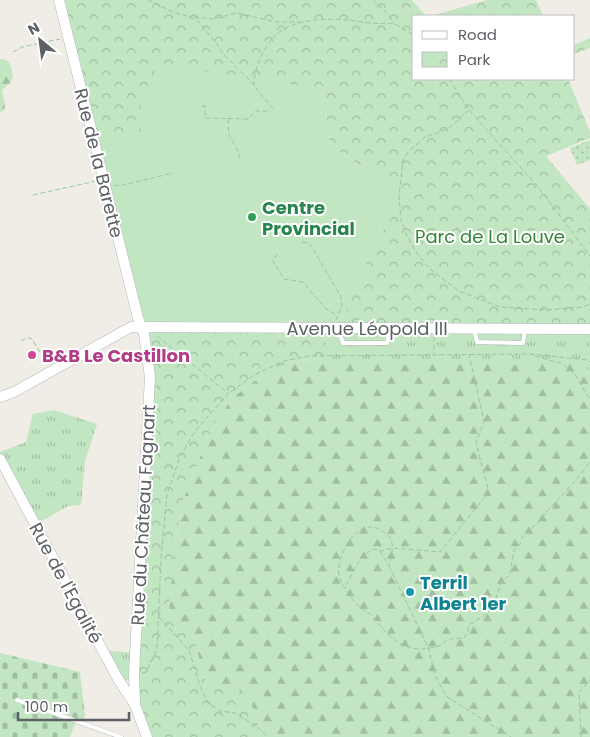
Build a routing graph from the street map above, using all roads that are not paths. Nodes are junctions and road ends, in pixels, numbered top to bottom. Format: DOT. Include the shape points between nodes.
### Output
graph roads {
  1 [pos="59,0"];
  2 [pos="142,326"];
  3 [pos="390,328"];
  4 [pos="337,329"];
  5 [pos="590,329"];
  6 [pos="0,397"];
  7 [pos="0,459"];
  8 [pos="18,700"];
  9 [pos="135,705"];
  10 [pos="121,737"];
  11 [pos="148,737"];
  1 -- 2 [label="street, Rue de la Barette"];
  2 -- 4 [label="street, Avenue Léopold III"];
  2 -- 6 [label="street" via="131,327"];
  2 -- 9 [label="street, Rue du Château Fagnart" via="150,377"];
  3 -- 4 [label="street, Avenue Léopold III"];
  3 -- 4 [label="lane" via="387,343 343,343"];
  3 -- 5 [label="street, Avenue Léopold III"];
  7 -- 9 [label="street, Rue de l'Egalité"];
  8 -- 10 [label="lane"];
  9 -- 11 [label="street"];
}
